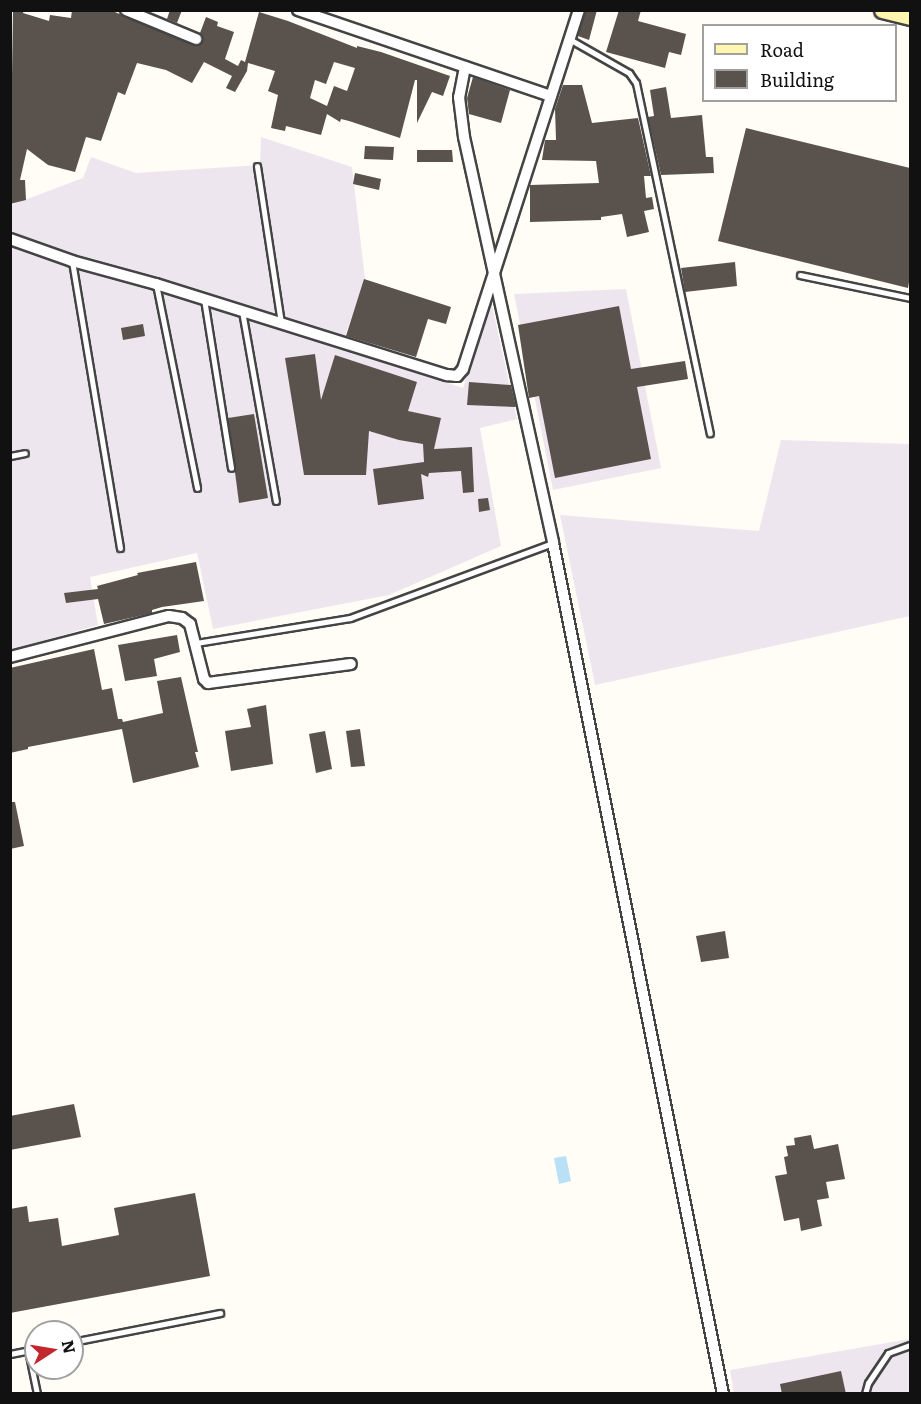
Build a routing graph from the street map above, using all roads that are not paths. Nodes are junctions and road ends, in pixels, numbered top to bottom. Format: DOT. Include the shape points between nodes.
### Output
graph roads {
  1 [pos="126,10"];
  2 [pos="579,10"];
  3 [pos="882,10"];
  4 [pos="306,12"];
  5 [pos="910,17"];
  6 [pos="196,39"];
  7 [pos="571,40"];
  8 [pos="465,67"];
  9 [pos="551,96"];
  10 [pos="257,166"];
  11 [pos="10,239"];
  12 [pos="72,261"];
  13 [pos="494,269"];
  14 [pos="800,275"];
  15 [pos="156,284"];
  16 [pos="910,298"];
  17 [pos="204,299"];
  18 [pos="242,311"];
  19 [pos="280,323"];
  20 [pos="710,433"];
  21 [pos="25,453"];
  22 [pos="10,456"];
  23 [pos="231,468"];
  24 [pos="197,488"];
  25 [pos="276,501"];
  26 [pos="553,543"];
  27 [pos="120,548"];
  28 [pos="196,643"];
  29 [pos="10,657"];
  30 [pos="351,664"];
  31 [pos="220,1313"];
  32 [pos="84,1340"];
  33 [pos="910,1345"];
  34 [pos="723,1394"];
  35 [pos="865,1394"];
  1 -- 6 [label="street"];
  2 -- 7 [label="street"];
  3 -- 5 [label="main road"];
  4 -- 8 [label="street"];
  7 -- 9 [label="street"];
  7 -- 20 [label="lane" via="629,73 636,83"];
  8 -- 9 [label="street"];
  8 -- 13 [label="street" via="459,97 462,126"];
  9 -- 13 [label="street"];
  10 -- 19 [label="lane"];
  11 -- 12 [label="street"];
  12 -- 15 [label="street"];
  12 -- 27 [label="lane"];
  13 -- 19 [label="street" via="463,369 457,375"];
  13 -- 26 [label="street"];
  14 -- 16 [label="lane"];
  15 -- 17 [label="street"];
  15 -- 24 [label="lane"];
  17 -- 18 [label="street"];
  17 -- 23 [label="lane"];
  18 -- 19 [label="street"];
  18 -- 25 [label="lane"];
  21 -- 22 [label="lane"];
  26 -- 28 [label="lane" via="350,618"];
  26 -- 34 [label="street"];
  28 -- 29 [label="street" via="189,622 168,616"];
  28 -- 30 [label="street" via="204,679 211,684"];
  31 -- 32 [label="lane"];
  33 -- 35 [label="lane" via="888,1353"];
}
